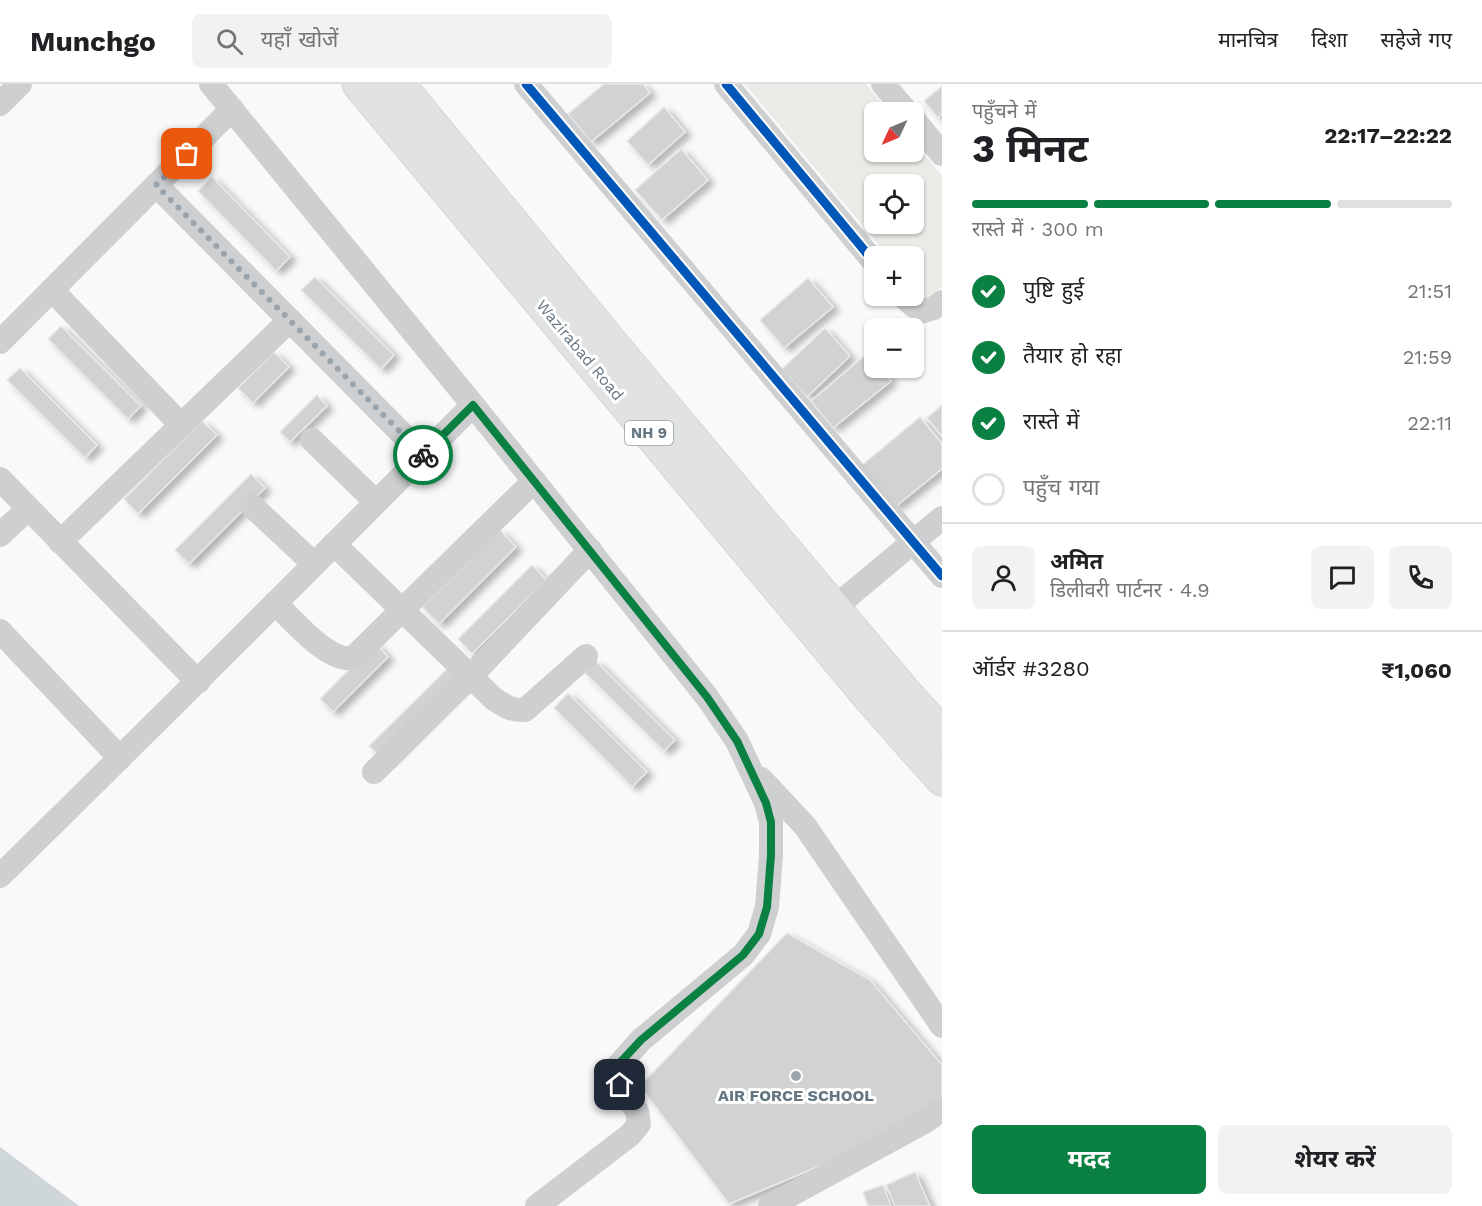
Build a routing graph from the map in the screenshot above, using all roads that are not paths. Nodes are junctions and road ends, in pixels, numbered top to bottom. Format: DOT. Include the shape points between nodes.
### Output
graph roads {
  1 [pos="20,84"];
  2 [pos="211,84"];
  3 [pos="359,84"];
  4 [pos="526,84"];
  5 [pos="726,84"];
  6 [pos="882,84"];
  7 [pos="399,92"];
  8 [pos="898,102"];
  9 [pos="0,104"];
  10 [pos="232,109"];
  11 [pos="924,132"];
  12 [pos="942,154"];
  13 [pos="156,185"];
  14 [pos="864,250"];
  15 [pos="52,290"];
  16 [pos="942,302"];
  17 [pos="914,306"];
  18 [pos="290,320"];
  19 [pos="0,342"];
  20 [pos="473,405"];
  21 [pos="181,425"];
  22 [pos="312,440"];
  23 [pos="423,455"];
  24 [pos="0,479"];
  25 [pos="534,481"];
  26 [pos="376,502"];
  27 [pos="252,506"];
  28 [pos="28,508"];
  29 [pos="942,518"];
  30 [pos="0,535"];
  31 [pos="60,542"];
  32 [pos="913,542"];
  33 [pos="334,544"];
  34 [pos="590,550"];
  35 [pos="314,564"];
  36 [pos="942,576"];
  37 [pos="274,603"];
  38 [pos="834,608"];
  39 [pos="402,610"];
  40 [pos="0,631"];
  41 [pos="586,656"];
  42 [pos="471,676"];
  43 [pos="198,682"];
  44 [pos="942,734"];
  45 [pos="120,758"];
  46 [pos="752,770"];
  47 [pos="374,772"];
  48 [pos="942,779"];
  49 [pos="0,876"];
  50 [pos="942,1026"];
  51 [pos="942,1108"];
  52 [pos="537,1206"];
  53 [pos="771,1206"];
  1 -- 9 [label="street"];
  2 -- 10 [label="street"];
  3 -- 7 [label="highway, Wazirabad Road / NH 9"];
  4 -- 32 [label="street"];
  5 -- 14 [label="street"];
  6 -- 8 [label="street"];
  7 -- 38 [label="highway, Wazirabad Road / NH 9"];
  7 -- 48 [label="highway, Wazirabad Road / NH 9" via="872,700"];
  10 -- 13 [label="street"];
  10 -- 20 [label="street"];
  11 -- 12 [label="street"];
  13 -- 15 [label="street"];
  13 -- 18 [label="street"];
  15 -- 19 [label="street"];
  15 -- 21 [label="street"];
  16 -- 17 [label="street" via="924,310"];
  18 -- 21 [label="street"];
  18 -- 23 [label="street"];
  20 -- 23 [label="street"];
  20 -- 25 [label="street"];
  21 -- 31 [label="street"];
  22 -- 26 [label="street"];
  23 -- 26 [label="street"];
  24 -- 28 [label="street"];
  25 -- 34 [label="street"];
  25 -- 39 [label="street"];
  26 -- 33 [label="street"];
  27 -- 35 [label="street"];
  28 -- 30 [label="street"];
  28 -- 31 [label="street"];
  29 -- 32 [label="street"];
  31 -- 43 [label="street"];
  32 -- 36 [label="street"];
  32 -- 38 [label="street"];
  33 -- 35 [label="street"];
  33 -- 39 [label="street"];
  34 -- 42 [label="street"];
  34 -- 46 [label="street" via="707,697"];
  35 -- 37 [label="street"];
  37 -- 39 [label="street" via="325,649 345,659 361,652"];
  37 -- 43 [label="street"];
  38 -- 44 [label="highway, Wazirabad Road / NH 9"];
  39 -- 42 [label="street"];
  40 -- 45 [label="street"];
  41 -- 42 [label="street" via="525,710 505,707"];
  42 -- 47 [label="street"];
  43 -- 45 [label="street"];
  45 -- 49 [label="street"];
  46 -- 50 [label="street" via="805,826"];
  46 -- 52 [label="street" via="771,822 767,907 759,934 743,955 641,1040 616,1067 620,1085 637,1112 639,1124"];
  51 -- 53 [label="street" via="926,1121"];
}
